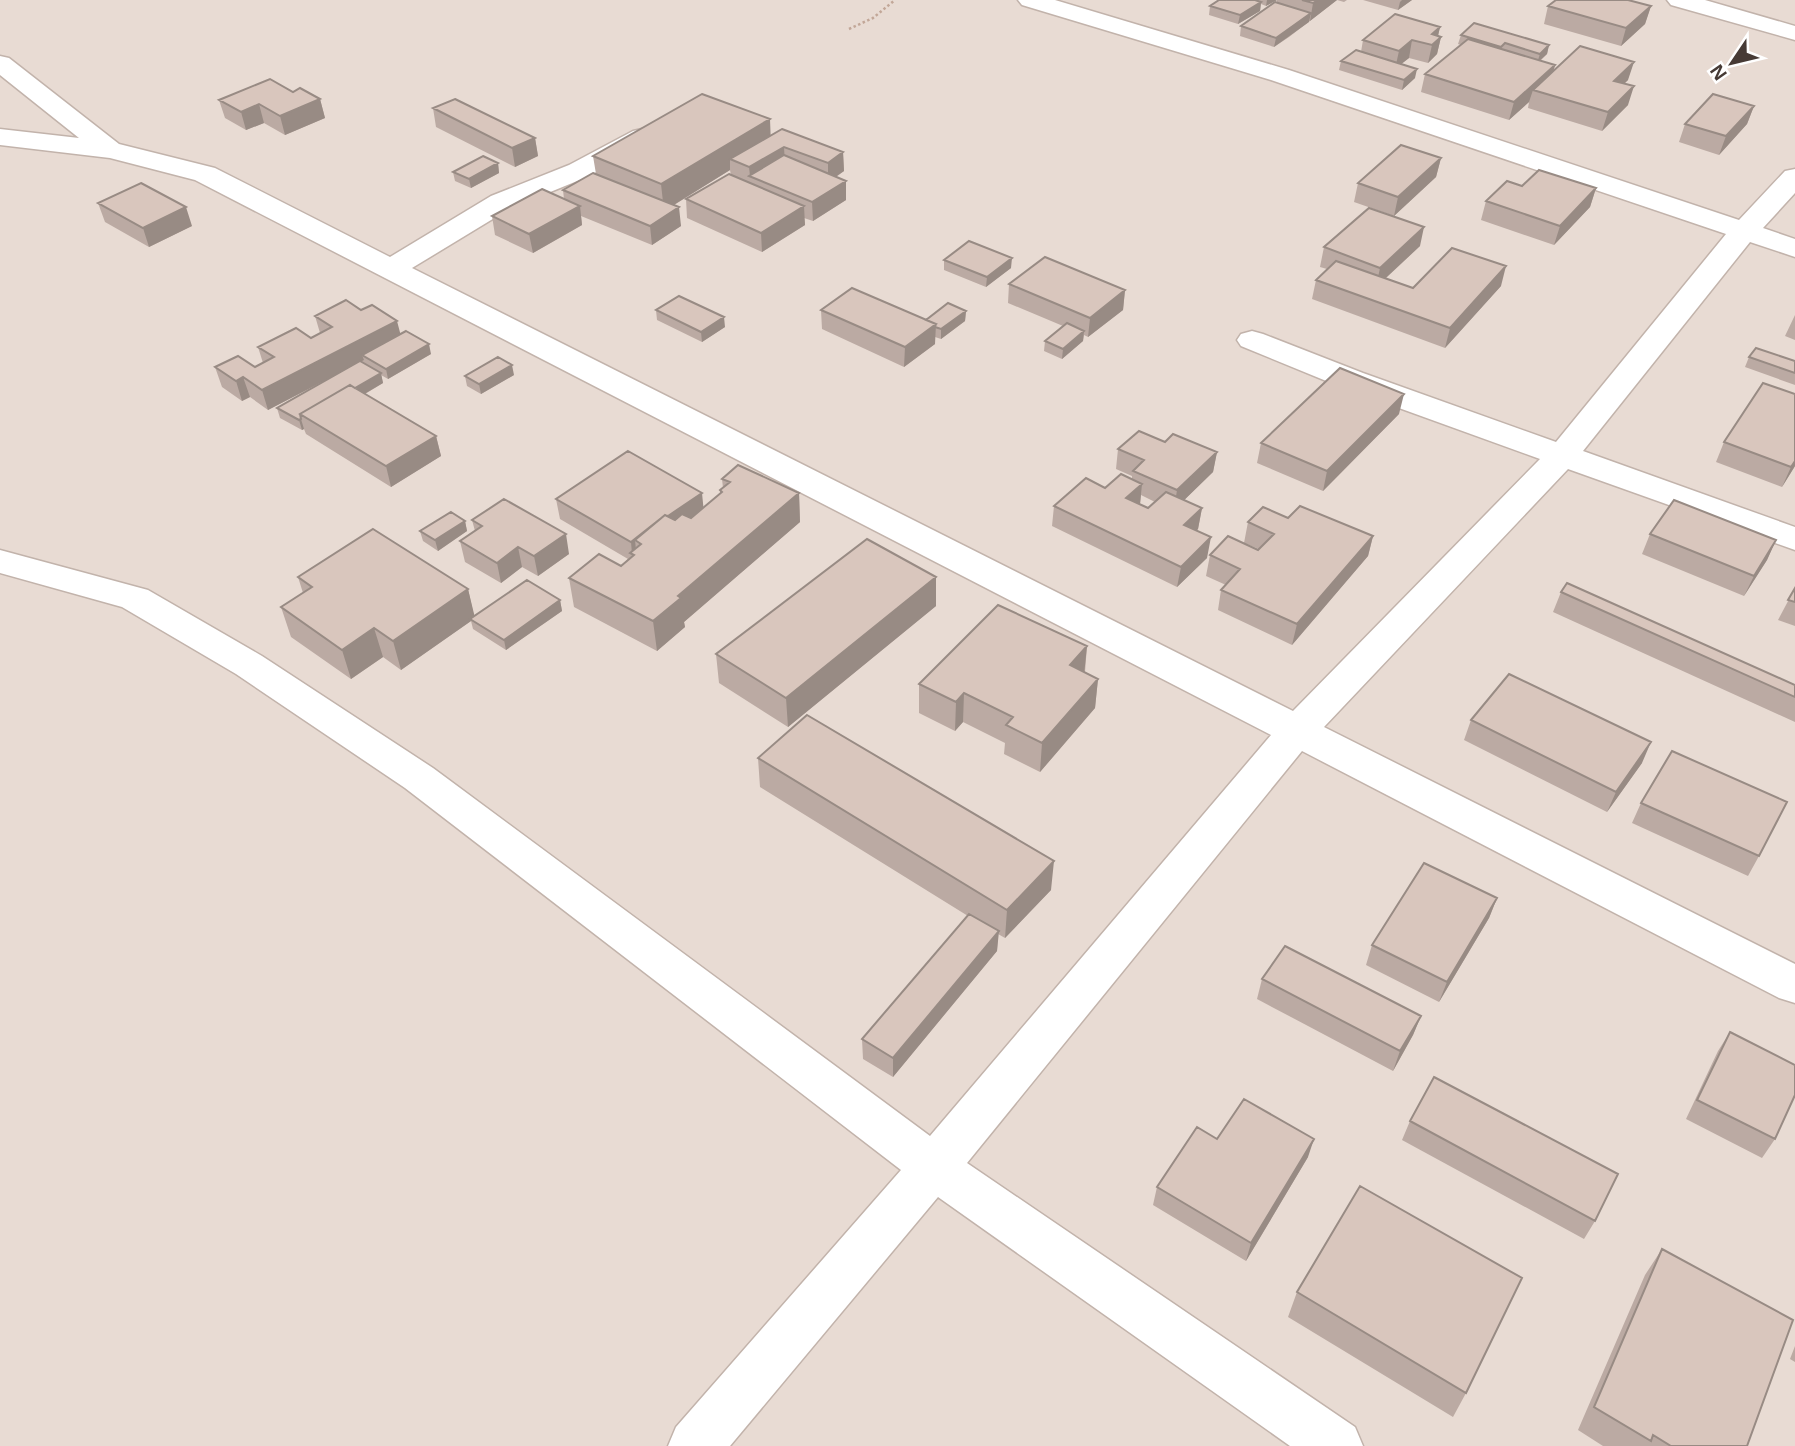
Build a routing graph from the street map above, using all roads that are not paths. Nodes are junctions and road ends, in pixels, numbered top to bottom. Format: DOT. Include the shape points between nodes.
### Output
graph roads {
  1 [pos="1030,0"];
  2 [pos="1679,0"];
  3 [pos="1795,33"];
  4 [pos="0,63"];
  5 [pos="669,122"];
  6 [pos="0,137"];
  7 [pos="110,150"];
  8 [pos="1795,177"];
  9 [pos="1744,231"];
  10 [pos="1795,248"];
  11 [pos="390,269"];
  12 [pos="1252,340"];
  13 [pos="1563,455"];
  14 [pos="1795,539"];
  15 [pos="0,561"];
  16 [pos="1297,731"];
  17 [pos="1795,985"];
  18 [pos="934,1167"];
  19 [pos="695,1446"];
  20 [pos="1336,1446"];
  1 -- 9 [label="street" via="1280,75"];
  2 -- 3 [label="street"];
  4 -- 7 [label="street"];
  5 -- 11 [label="street" via="578,171 501,202"];
  6 -- 7 [label="street"];
  7 -- 11 [label="street" via="205,174"];
  8 -- 9 [label="street"];
  9 -- 10 [label="street"];
  9 -- 13 [label="street"];
  11 -- 16 [label="street"];
  12 -- 13 [label="street"];
  13 -- 14 [label="street"];
  13 -- 16 [label="street"];
  15 -- 18 [label="street" via="135,598 249,664 419,778"];
  16 -- 17 [label="street"];
  16 -- 18 [label="street"];
  18 -- 19 [label="street"];
  18 -- 20 [label="street"];
}
